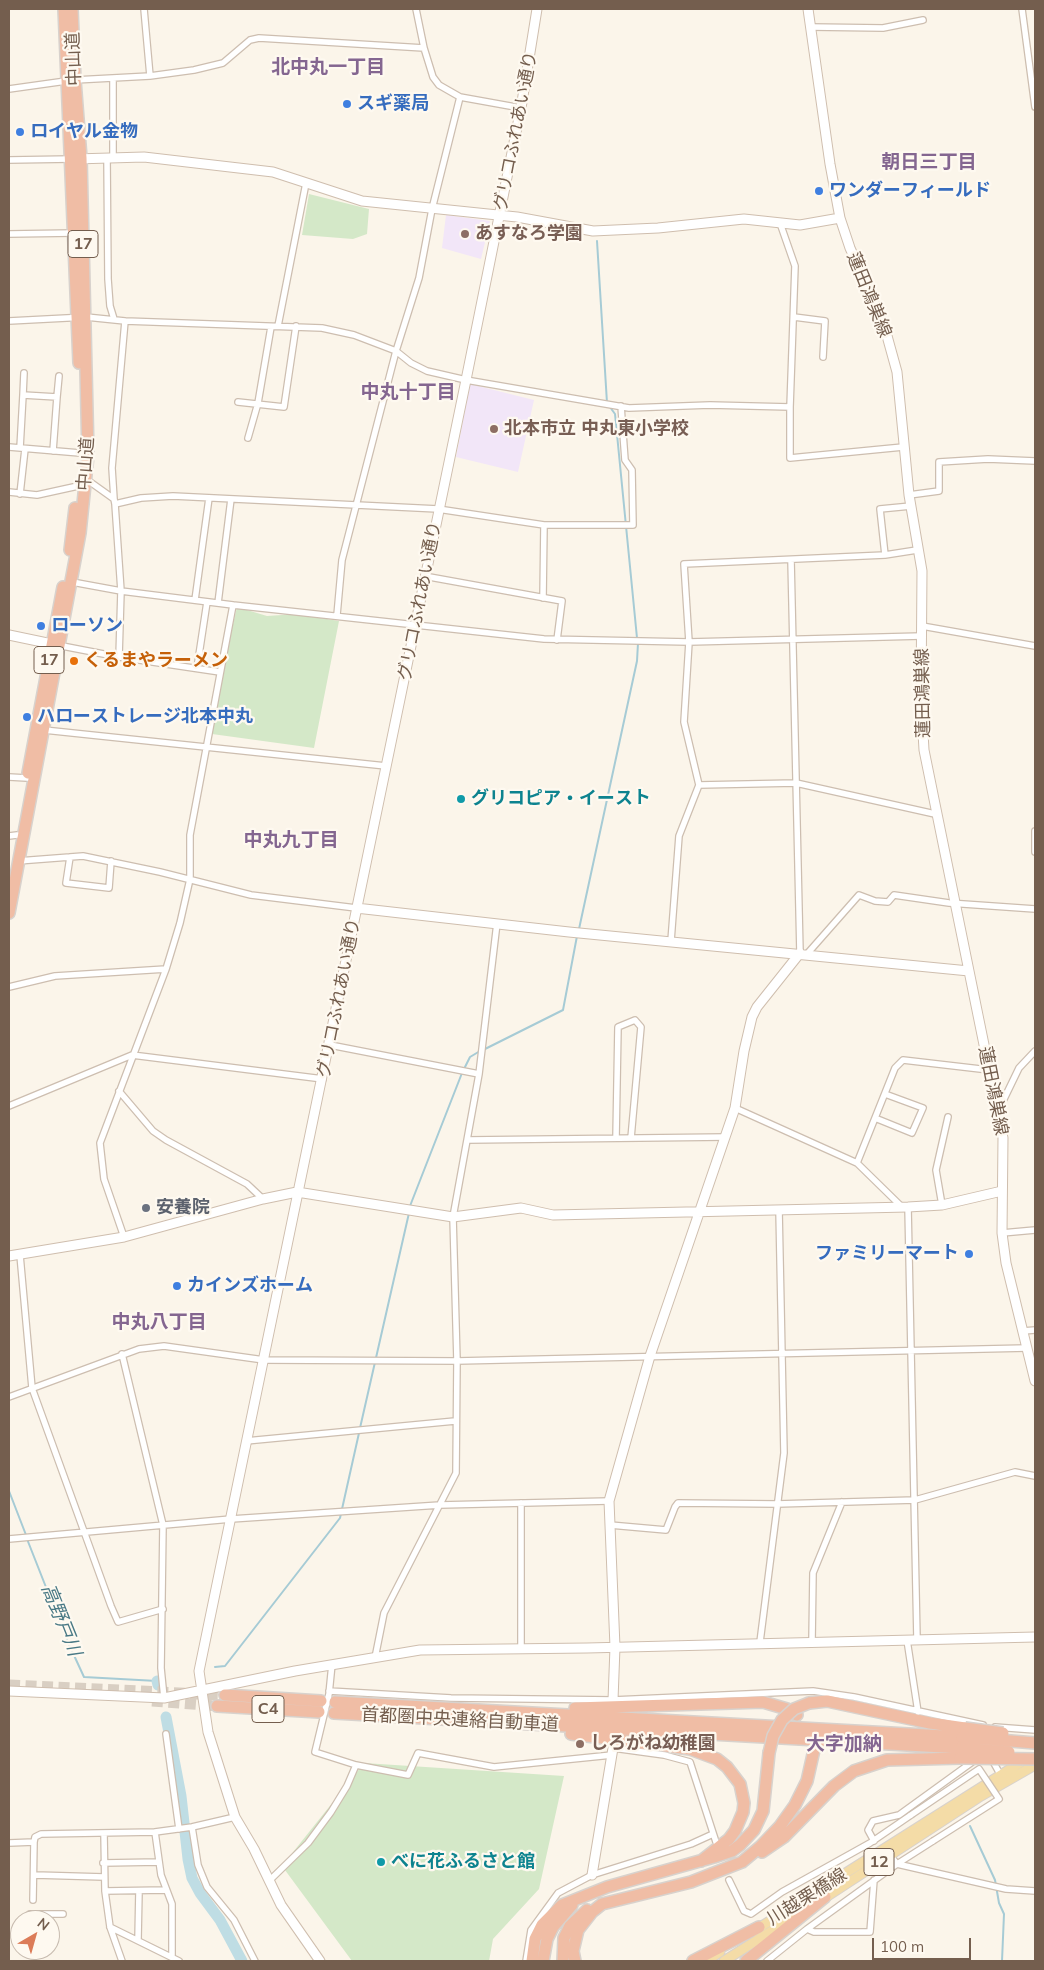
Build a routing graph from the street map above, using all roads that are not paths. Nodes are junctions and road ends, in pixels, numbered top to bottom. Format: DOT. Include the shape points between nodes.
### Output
graph roads {
  1 [pos="64,9"];
  2 [pos="72,9"];
  3 [pos="144,9"];
  4 [pos="416,9"];
  5 [pos="537,9"];
  6 [pos="808,9"];
  7 [pos="1022,9"];
  8 [pos="923,20"];
  9 [pos="811,27"];
  10 [pos="424,48"];
  11 [pos="150,76"];
  12 [pos="113,78"];
  13 [pos="70,81"];
  14 [pos="9,89"];
  15 [pos="460,97"];
  16 [pos="1035,107"];
  17 [pos="521,108"];
  18 [pos="110,157"];
  19 [pos="76,159"];
  20 [pos="9,160"];
  21 [pos="306,182"];
  22 [pos="432,209"];
  23 [pos="499,216"];
  24 [pos="840,218"];
  25 [pos="780,223"];
  26 [pos="9,234"];
  27 [pos="74,234"];
  28 [pos="82,317"];
  29 [pos="794,318"];
  30 [pos="114,319"];
  31 [pos="9,321"];
  32 [pos="125,321"];
  33 [pos="296,326"];
  34 [pos="274,327"];
  35 [pos="396,352"];
  36 [pos="823,357"];
  37 [pos="24,373"];
  38 [pos="59,376"];
  39 [pos="466,380"];
  40 [pos="23,395"];
  41 [pos="57,397"];
  42 [pos="238,402"];
  43 [pos="258,403"];
  44 [pos="621,406"];
  45 [pos="790,407"];
  46 [pos="248,438"];
  47 [pos="9,447"];
  48 [pos="903,447"];
  49 [pos="22,448"];
  50 [pos="53,451"];
  51 [pos="80,454"];
  52 [pos="1035,461"];
  53 [pos="82,482"];
  54 [pos="9,492"];
  55 [pos="20,494"];
  56 [pos="909,495"];
  57 [pos="209,498"];
  58 [pos="231,499"];
  59 [pos="114,502"];
  60 [pos="356,504"];
  61 [pos="911,506"];
  62 [pos="438,509"];
  63 [pos="544,525"];
  64 [pos="917,550"];
  65 [pos="885,556"];
  66 [pos="792,560"];
  67 [pos="424,576"];
  68 [pos="72,582"];
  69 [pos="120,590"];
  70 [pos="543,598"];
  71 [pos="195,600"];
  72 [pos="207,602"];
  73 [pos="218,603"];
  74 [pos="233,605"];
  75 [pos="337,616"];
  76 [pos="415,625"];
  77 [pos="922,626"];
  78 [pos="9,635"];
  79 [pos="922,636"];
  80 [pos="557,640"];
  81 [pos="792,640"];
  82 [pos="689,642"];
  83 [pos="56,644"];
  84 [pos="1035,646"];
  85 [pos="119,657"];
  86 [pos="198,668"];
  87 [pos="220,672"];
  88 [pos="44,730"];
  89 [pos="206,745"];
  90 [pos="386,766"];
  91 [pos="9,777"];
  92 [pos="27,778"];
  93 [pos="699,784"];
  94 [pos="796,784"];
  95 [pos="935,814"];
  96 [pos="1035,831"];
  97 [pos="13,835"];
  98 [pos="1035,852"];
  99 [pos="70,857"];
  100 [pos="111,861"];
  101 [pos="18,862"];
  102 [pos="9,876"];
  103 [pos="190,879"];
  104 [pos="955,902"];
  105 [pos="356,908"];
  106 [pos="1035,910"];
  107 [pos="9,913"];
  108 [pos="497,923"];
  109 [pos="671,941"];
  110 [pos="804,953"];
  111 [pos="166,969"];
  112 [pos="969,970"];
  113 [pos="9,987"];
  114 [pos="330,1045"];
  115 [pos="1035,1051"];
  116 [pos="132,1056"];
  117 [pos="990,1070"];
  118 [pos="479,1074"];
  119 [pos="323,1079"];
  120 [pos="119,1091"];
  121 [pos="885,1094"];
  122 [pos="995,1105"];
  123 [pos="9,1106"];
  124 [pos="735,1108"];
  125 [pos="948,1117"];
  126 [pos="875,1118"];
  127 [pos="726,1137"];
  128 [pos="616,1138"];
  129 [pos="631,1138"];
  130 [pos="468,1140"];
  131 [pos="857,1163"];
  132 [pos="1002,1191"];
  133 [pos="297,1192"];
  134 [pos="263,1199"];
  135 [pos="942,1205"];
  136 [pos="905,1207"];
  137 [pos="779,1210"];
  138 [pos="699,1211"];
  139 [pos="453,1217"];
  140 [pos="1035,1230"];
  141 [pos="1002,1233"];
  142 [pos="124,1237"];
  143 [pos="20,1255"];
  144 [pos="9,1256"];
  145 [pos="1035,1330"];
  146 [pos="1023,1331"];
  147 [pos="1027,1348"];
  148 [pos="911,1350"];
  149 [pos="122,1354"];
  150 [pos="782,1354"];
  151 [pos="650,1356"];
  152 [pos="264,1360"];
  153 [pos="457,1361"];
  154 [pos="1035,1381"];
  155 [pos="32,1388"];
  156 [pos="9,1397"];
  157 [pos="455,1421"];
  158 [pos="246,1442"];
  159 [pos="1035,1476"];
  160 [pos="915,1500"];
  161 [pos="609,1501"];
  162 [pos="842,1502"];
  163 [pos="521,1503"];
  164 [pos="777,1504"];
  165 [pos="440,1505"];
  166 [pos="231,1519"];
  167 [pos="610,1524"];
  168 [pos="164,1525"];
  169 [pos="86,1532"];
  170 [pos="9,1539"];
  171 [pos="163,1609"];
  172 [pos="1035,1636"];
  173 [pos="917,1639"];
  174 [pos="907,1640"];
  175 [pos="812,1641"];
  176 [pos="760,1642"];
  177 [pos="615,1647"];
  178 [pos="521,1648"];
  179 [pos="375,1658"];
  180 [pos="332,1664"];
  181 [pos="329,1691"];
  182 [pos="9,1692"];
  183 [pos="200,1692"];
  184 [pos="225,1695"];
  185 [pos="164,1698"];
  186 [pos="613,1700"];
  187 [pos="217,1706"];
  188 [pos="473,1710"];
  189 [pos="918,1712"];
  190 [pos="797,1715"];
  191 [pos="450,1720"];
  192 [pos="992,1726"];
  193 [pos="1035,1730"];
  194 [pos="166,1734"];
  195 [pos="1035,1738"];
  196 [pos="962,1743"];
  197 [pos="1035,1743"];
  198 [pos="814,1750"];
  199 [pos="613,1752"];
  200 [pos="1035,1754"];
  201 [pos="992,1758"];
  202 [pos="1035,1759"];
  203 [pos="356,1765"];
  204 [pos="1035,1765"];
  205 [pos="1000,1774"];
  206 [pos="235,1817"];
  207 [pos="192,1827"];
  208 [pos="178,1829"];
  209 [pos="155,1832"];
  210 [pos="104,1833"];
  211 [pos="713,1834"];
  212 [pos="874,1841"];
  213 [pos="34,1842"];
  214 [pos="716,1842"];
  215 [pos="9,1843"];
  216 [pos="890,1855"];
  217 [pos="701,1861"];
  218 [pos="159,1862"];
  219 [pos="742,1862"];
  220 [pos="103,1863"];
  221 [pos="896,1864"];
  222 [pos="35,1875"];
  223 [pos="592,1875"];
  224 [pos="104,1877"];
  225 [pos="729,1880"];
  226 [pos="874,1880"];
  227 [pos="269,1881"];
  228 [pos="166,1890"];
  229 [pos="105,1891"];
  230 [pos="139,1891"];
  231 [pos="1035,1891"];
  232 [pos="591,1892"];
  233 [pos="825,1897"];
  234 [pos="33,1900"];
  235 [pos="602,1904"];
  236 [pos="110,1927"];
  237 [pos="759,1927"];
  238 [pos="807,1929"];
  239 [pos="138,1939"];
  240 [pos="172,1957"];
  241 [pos="122,1961"];
  242 [pos="179,1961"];
  243 [pos="254,1961"];
  244 [pos="320,1961"];
  245 [pos="526,1961"];
  246 [pos="532,1961"];
  247 [pos="543,1961"];
  248 [pos="563,1961"];
  249 [pos="575,1961"];
  250 [pos="693,1961"];
  251 [pos="706,1961"];
  252 [pos="724,1961"];
  253 [pos="746,1961"];
  254 [pos="767,1961"];
  1 -- 13 [label="highway, 中山道 / 17"];
  2 -- 13 [label="highway, 中山道 / 17"];
  3 -- 11 [label="street"];
  4 -- 10 [label="street"];
  5 -- 17 [label="street, グリコふれあい通り"];
  6 -- 9 [label="street, 蓮田鴻巣線"];
  7 -- 16 [label="street"];
  8 -- 9 [label="street" via="884,28"];
  9 -- 24 [label="street, 蓮田鴻巣線"];
  10 -- 11 [label="street" via="259,38 250,40 223,62"];
  10 -- 15 [label="street" via="433,77 439,85"];
  11 -- 12 [label="street"];
  12 -- 13 [label="street"];
  12 -- 18 [label="street"];
  13 -- 14 [label="street"];
  13 -- 19 [label="highway, 中山道 / 17"];
  15 -- 17 [label="street"];
  15 -- 22 [label="street"];
  17 -- 23 [label="street, グリコふれあい通り"];
  18 -- 19 [label="street"];
  18 -- 21 [label="street" via="273,172"];
  18 -- 30 [label="street" via="108,279"];
  19 -- 20 [label="street"];
  19 -- 27 [label="highway, 中山道 / 17"];
  19 -- 28 [label="highway, 中山道 / 17"];
  21 -- 22 [label="street" via="362,201"];
  21 -- 34 [label="street"];
  22 -- 23 [label="street"];
  22 -- 35 [label="street" via="419,278"];
  23 -- 25 [label="street" via="593,231 744,219"];
  23 -- 39 [label="street, グリコふれあい通り"];
  24 -- 25 [label="street" via="800,225"];
  24 -- 48 [label="street, 蓮田鴻巣線" via="891,350"];
  25 -- 29 [label="street" via="794,266"];
  26 -- 27 [label="street"];
  27 -- 28 [label="highway, 中山道 / 17"];
  28 -- 30 [label="street"];
  28 -- 31 [label="street"];
  28 -- 51 [label="highway, 中山道 / 17"];
  28 -- 53 [label="highway, 中山道 / 17" via="89,438"];
  29 -- 36 [label="street" via="825,321"];
  29 -- 45 [label="street"];
  30 -- 32 [label="street"];
  32 -- 34 [label="street"];
  32 -- 59 [label="street" via="112,468"];
  33 -- 34 [label="street"];
  33 -- 35 [label="street" via="354,335"];
  33 -- 43 [label="street" via="284,407"];
  34 -- 43 [label="street"];
  35 -- 39 [label="street" via="427,372"];
  35 -- 60 [label="street"];
  37 -- 40 [label="street"];
  38 -- 41 [label="street"];
  39 -- 44 [label="street"];
  39 -- 62 [label="street, グリコふれあい通り"];
  40 -- 41 [label="street"];
  40 -- 49 [label="street"];
  41 -- 50 [label="street"];
  42 -- 43 [label="street"];
  43 -- 46 [label="street"];
  44 -- 45 [label="street"];
  44 -- 63 [label="street" via="625,460 632,470 633,524"];
  45 -- 48 [label="street" via="790,458"];
  47 -- 49 [label="street"];
  48 -- 56 [label="street, 蓮田鴻巣線"];
  49 -- 50 [label="street"];
  49 -- 55 [label="street"];
  50 -- 51 [label="street"];
  51 -- 53 [label="highway, 中山道 / 17"];
  52 -- 56 [label="street" via="940,462 939,491"];
  53 -- 55 [label="street" via="36,495"];
  53 -- 59 [label="street"];
  53 -- 68 [label="highway, 中山道 / 17" via="80,532"];
  53 -- 83 [label="highway, 中山道 / 17"];
  54 -- 55 [label="street"];
  56 -- 61 [label="street, 蓮田鴻巣線"];
  57 -- 58 [label="street"];
  57 -- 59 [label="street" via="173,496"];
  57 -- 71 [label="street"];
  58 -- 60 [label="street"];
  58 -- 73 [label="street"];
  59 -- 69 [label="street"];
  60 -- 62 [label="street"];
  60 -- 75 [label="street" via="342,560"];
  61 -- 64 [label="street, 蓮田鴻巣線"];
  61 -- 65 [label="street" via="880,510"];
  62 -- 63 [label="street"];
  62 -- 67 [label="street, グリコふれあい通り"];
  63 -- 70 [label="street"];
  64 -- 65 [label="street"];
  64 -- 77 [label="street, 蓮田鴻巣線" via="922,570"];
  65 -- 66 [label="street"];
  66 -- 81 [label="street"];
  66 -- 82 [label="street" via="684,564"];
  67 -- 70 [label="street"];
  67 -- 76 [label="street, グリコふれあい通り"];
  68 -- 69 [label="street"];
  68 -- 83 [label="highway, 中山道 / 17"];
  69 -- 71 [label="street"];
  69 -- 85 [label="street"];
  70 -- 80 [label="street" via="562,601"];
  71 -- 72 [label="street"];
  72 -- 73 [label="street"];
  72 -- 86 [label="street"];
  73 -- 74 [label="street"];
  74 -- 75 [label="street"];
  74 -- 87 [label="street"];
  75 -- 76 [label="street"];
  76 -- 80 [label="street"];
  76 -- 90 [label="street, グリコふれあい通り"];
  77 -- 79 [label="street, 蓮田鴻巣線"];
  77 -- 84 [label="street"];
  78 -- 83 [label="street"];
  79 -- 81 [label="street"];
  79 -- 95 [label="street, 蓮田鴻巣線" via="922,726"];
  80 -- 82 [label="street"];
  81 -- 82 [label="street"];
  81 -- 94 [label="street"];
  82 -- 93 [label="street" via="684,722"];
  83 -- 85 [label="street"];
  83 -- 88 [label="highway, 中山道 / 17"];
  83 -- 92 [label="highway, 中山道 / 17"];
  85 -- 86 [label="street"];
  86 -- 87 [label="street"];
  87 -- 89 [label="street"];
  88 -- 89 [label="street"];
  88 -- 101 [label="highway, 中山道 / 17"];
  89 -- 90 [label="street"];
  89 -- 103 [label="street" via="190,834"];
  90 -- 105 [label="street, グリコふれあい通り"];
  91 -- 92 [label="street"];
  92 -- 97 [label="highway, 中山道 / 17"];
  93 -- 94 [label="street"];
  93 -- 109 [label="street" via="679,836"];
  94 -- 95 [label="street"];
  94 -- 110 [label="street"];
  95 -- 104 [label="street, 蓮田鴻巣線"];
  96 -- 98 [label="street"];
  97 -- 102 [label="highway, 中山道 / 17"];
  99 -- 100 [label="street"];
  99 -- 100 [label="street" via="66,883 109,888"];
  99 -- 101 [label="street"];
  100 -- 103 [label="street"];
  101 -- 107 [label="highway, 中山道 / 17"];
  103 -- 105 [label="street" via="251,895"];
  103 -- 111 [label="street"];
  104 -- 106 [label="street"];
  104 -- 110 [label="street" via="894,896 888,902 859,895"];
  104 -- 112 [label="street, 蓮田鴻巣線"];
  105 -- 108 [label="street"];
  105 -- 114 [label="street, グリコふれあい通り"];
  108 -- 109 [label="street"];
  108 -- 118 [label="street"];
  109 -- 110 [label="street"];
  110 -- 112 [label="street"];
  110 -- 124 [label="street" via="752,1017"];
  111 -- 113 [label="street" via="55,976"];
  111 -- 116 [label="street"];
  112 -- 117 [label="street, 蓮田鴻巣線"];
  114 -- 118 [label="street"];
  114 -- 119 [label="street, グリコふれあい通り"];
  115 -- 122 [label="street" via="1019,1068 1004,1099"];
  116 -- 119 [label="street"];
  116 -- 120 [label="street"];
  116 -- 123 [label="street"];
  117 -- 121 [label="street" via="902,1060 895,1068"];
  117 -- 122 [label="street, 蓮田鴻巣線"];
  118 -- 130 [label="street"];
  119 -- 133 [label="street, グリコふれあい通り"];
  120 -- 134 [label="street" via="152,1130 247,1184"];
  120 -- 142 [label="street" via="100,1143 104,1179"];
  121 -- 126 [label="street"];
  121 -- 126 [label="street" via="922,1108 912,1133"];
  122 -- 132 [label="street, 蓮田鴻巣線" via="1003,1138"];
  124 -- 127 [label="street"];
  124 -- 131 [label="street"];
  125 -- 135 [label="street" via="936,1170"];
  126 -- 131 [label="street"];
  127 -- 129 [label="street"];
  127 -- 138 [label="street"];
  128 -- 129 [label="street"];
  128 -- 129 [label="street" via="618,1027 635,1020 641,1027"];
  128 -- 130 [label="street"];
  130 -- 139 [label="street"];
  131 -- 136 [label="street"];
  132 -- 135 [label="street"];
  132 -- 141 [label="street, 蓮田鴻巣線"];
  133 -- 134 [label="street"];
  133 -- 139 [label="street"];
  133 -- 152 [label="street, グリコふれあい通り"];
  134 -- 142 [label="street"];
  135 -- 136 [label="street"];
  136 -- 137 [label="street"];
  136 -- 148 [label="street"];
  137 -- 138 [label="street"];
  137 -- 150 [label="street"];
  138 -- 139 [label="street" via="553,1215 521,1208"];
  138 -- 151 [label="street"];
  139 -- 153 [label="street"];
  140 -- 141 [label="street"];
  141 -- 146 [label="street, 蓮田鴻巣線"];
  142 -- 143 [label="street"];
  143 -- 144 [label="street"];
  143 -- 155 [label="street"];
  145 -- 146 [label="street"];
  146 -- 147 [label="street, 蓮田鴻巣線"];
  147 -- 148 [label="street"];
  147 -- 154 [label="street, 蓮田鴻巣線"];
  148 -- 150 [label="street"];
  148 -- 160 [label="street"];
  149 -- 152 [label="street" via="164,1346"];
  149 -- 155 [label="street"];
  149 -- 168 [label="street"];
  150 -- 151 [label="street"];
  150 -- 164 [label="street" via="784,1453"];
  151 -- 153 [label="street"];
  151 -- 161 [label="street"];
  152 -- 153 [label="street"];
  152 -- 158 [label="street, グリコふれあい通り"];
  153 -- 157 [label="street"];
  155 -- 156 [label="street"];
  155 -- 169 [label="street"];
  157 -- 158 [label="street"];
  157 -- 165 [label="street" via="456,1473"];
  158 -- 166 [label="street, グリコふれあい通り"];
  159 -- 160 [label="street" via="1015,1472"];
  160 -- 162 [label="street"];
  160 -- 173 [label="street"];
  161 -- 163 [label="street"];
  161 -- 167 [label="street"];
  162 -- 164 [label="street"];
  162 -- 175 [label="street" via="813,1573"];
  163 -- 165 [label="street"];
  163 -- 178 [label="street"];
  164 -- 167 [label="street" via="678,1503 666,1530"];
  164 -- 176 [label="street"];
  165 -- 166 [label="street"];
  165 -- 179 [label="street" via="384,1613"];
  166 -- 168 [label="street"];
  166 -- 183 [label="street, グリコふれあい通り" via="199,1672"];
  167 -- 177 [label="street"];
  168 -- 169 [label="street"];
  168 -- 171 [label="street"];
  169 -- 170 [label="street"];
  169 -- 171 [label="street" via="118,1622"];
  171 -- 185 [label="street" via="161,1668"];
  172 -- 173 [label="street"];
  173 -- 174 [label="street"];
  174 -- 175 [label="street"];
  174 -- 189 [label="street"];
  175 -- 176 [label="street"];
  176 -- 177 [label="street"];
  177 -- 178 [label="street"];
  177 -- 186 [label="street"];
  178 -- 179 [label="street" via="420,1650"];
  179 -- 180 [label="street"];
  180 -- 181 [label="street"];
  180 -- 183 [label="street"];
  181 -- 186 [label="street" via="452,1698"];
  181 -- 203 [label="street" via="315,1752"];
  182 -- 185 [label="street"];
  183 -- 185 [label="street"];
  183 -- 206 [label="street, グリコふれあい通り" via="208,1732"];
  184 -- 187 [label="highway, C4" via="320,1707"];
  186 -- 189 [label="street" via="813,1691"];
  188 -- 190 [label="highway" via="763,1702"];
  188 -- 191 [label="highway, 首都圏中央連絡自動車道" via="335,1707"];
  188 -- 196 [label="highway, 首都圏中央連絡自動車道"];
  189 -- 192 [label="street"];
  191 -- 196 [label="highway, 首都圏中央連絡自動車道"];
  191 -- 217 [label="highway" via="656,1744 717,1759 740,1784 743,1812 736,1831"];
  192 -- 193 [label="street"];
  192 -- 201 [label="street"];
  194 -- 208 [label="street"];
  195 -- 196 [label="highway, bridge"];
  196 -- 197 [label="highway, 首都圏中央連絡自動車道, bridge"];
  196 -- 200 [label="highway, 首都圏中央連絡自動車道, bridge"];
  196 -- 202 [label="highway, bridge"];
  196 -- 217 [label="highway, bridge" via="930,1723 827,1701 794,1709 782,1720 773,1736 766,1800 760,1822 732,1851"];
  196 -- 219 [label="highway" via="927,1758 887,1760 854,1771 834,1786 784,1837"];
  198 -- 219 [label="highway" via="807,1782 795,1805 771,1837"];
  199 -- 203 [label="street" via="494,1767 418,1753 408,1775"];
  199 -- 211 [label="street" via="664,1755 690,1762"];
  199 -- 223 [label="street"];
  200 -- 205 [label="main road, 川越栗橋線 / 12"];
  201 -- 205 [label="street"];
  201 -- 212 [label="street" via="980,1758 898,1815 873,1822 868,1830"];
  203 -- 227 [label="street" via="347,1786 320,1828"];
  204 -- 216 [label="main road, 川越栗橋線 / 12"];
  205 -- 237 [label="main road, 川越栗橋線 / 12"];
  206 -- 207 [label="street"];
  206 -- 227 [label="street, グリコふれあい通り"];
  207 -- 208 [label="street"];
  207 -- 243 [label="street" via="198,1865 207,1887 234,1920"];
  208 -- 209 [label="street"];
  209 -- 210 [label="street"];
  209 -- 218 [label="street"];
  210 -- 213 [label="street" via="42,1834 35,1837"];
  210 -- 220 [label="street"];
  211 -- 214 [label="street"];
  211 -- 223 [label="street"];
  212 -- 221 [label="street, bridge" via="979,1769 999,1799"];
  212 -- 225 [label="street" via="782,1892 751,1914 744,1910"];
  213 -- 215 [label="street"];
  213 -- 222 [label="street"];
  216 -- 221 [label="street"];
  216 -- 233 [label="main road, 川越栗橋線 / 12"];
  217 -- 232 [label="highway"];
  218 -- 220 [label="street"];
  218 -- 228 [label="street"];
  219 -- 235 [label="highway" via="691,1882"];
  220 -- 224 [label="street"];
  221 -- 226 [label="street"];
  221 -- 231 [label="street" via="1006,1889"];
  222 -- 224 [label="street"];
  222 -- 234 [label="street"];
  223 -- 245 [label="street" via="558,1893 544,1910 531,1930"];
  224 -- 229 [label="street"];
  226 -- 238 [label="street"];
  226 -- 238 [label="street" via="870,1932 814,1932"];
  227 -- 244 [label="street, グリコふれあい通り" via="281,1906"];
  228 -- 230 [label="street"];
  228 -- 240 [label="street" via="172,1904"];
  229 -- 230 [label="street"];
  229 -- 236 [label="street"];
  230 -- 239 [label="street"];
  232 -- 246 [label="highway" via="574,1898 551,1914 535,1939"];
  232 -- 247 [label="highway" via="557,1921 547,1939"];
  233 -- 252 [label="main road, 川越栗橋線 / 12"];
  233 -- 253 [label="highway"];
  235 -- 248 [label="highway" via="590,1908 570,1926 564,1938"];
  235 -- 249 [label="highway" via="578,1930"];
  236 -- 239 [label="street"];
  236 -- 241 [label="street"];
  237 -- 250 [label="highway"];
  237 -- 251 [label="main road, 川越栗橋線 / 12"];
  238 -- 254 [label="street"];
  239 -- 240 [label="street"];
  240 -- 242 [label="street"];
}
